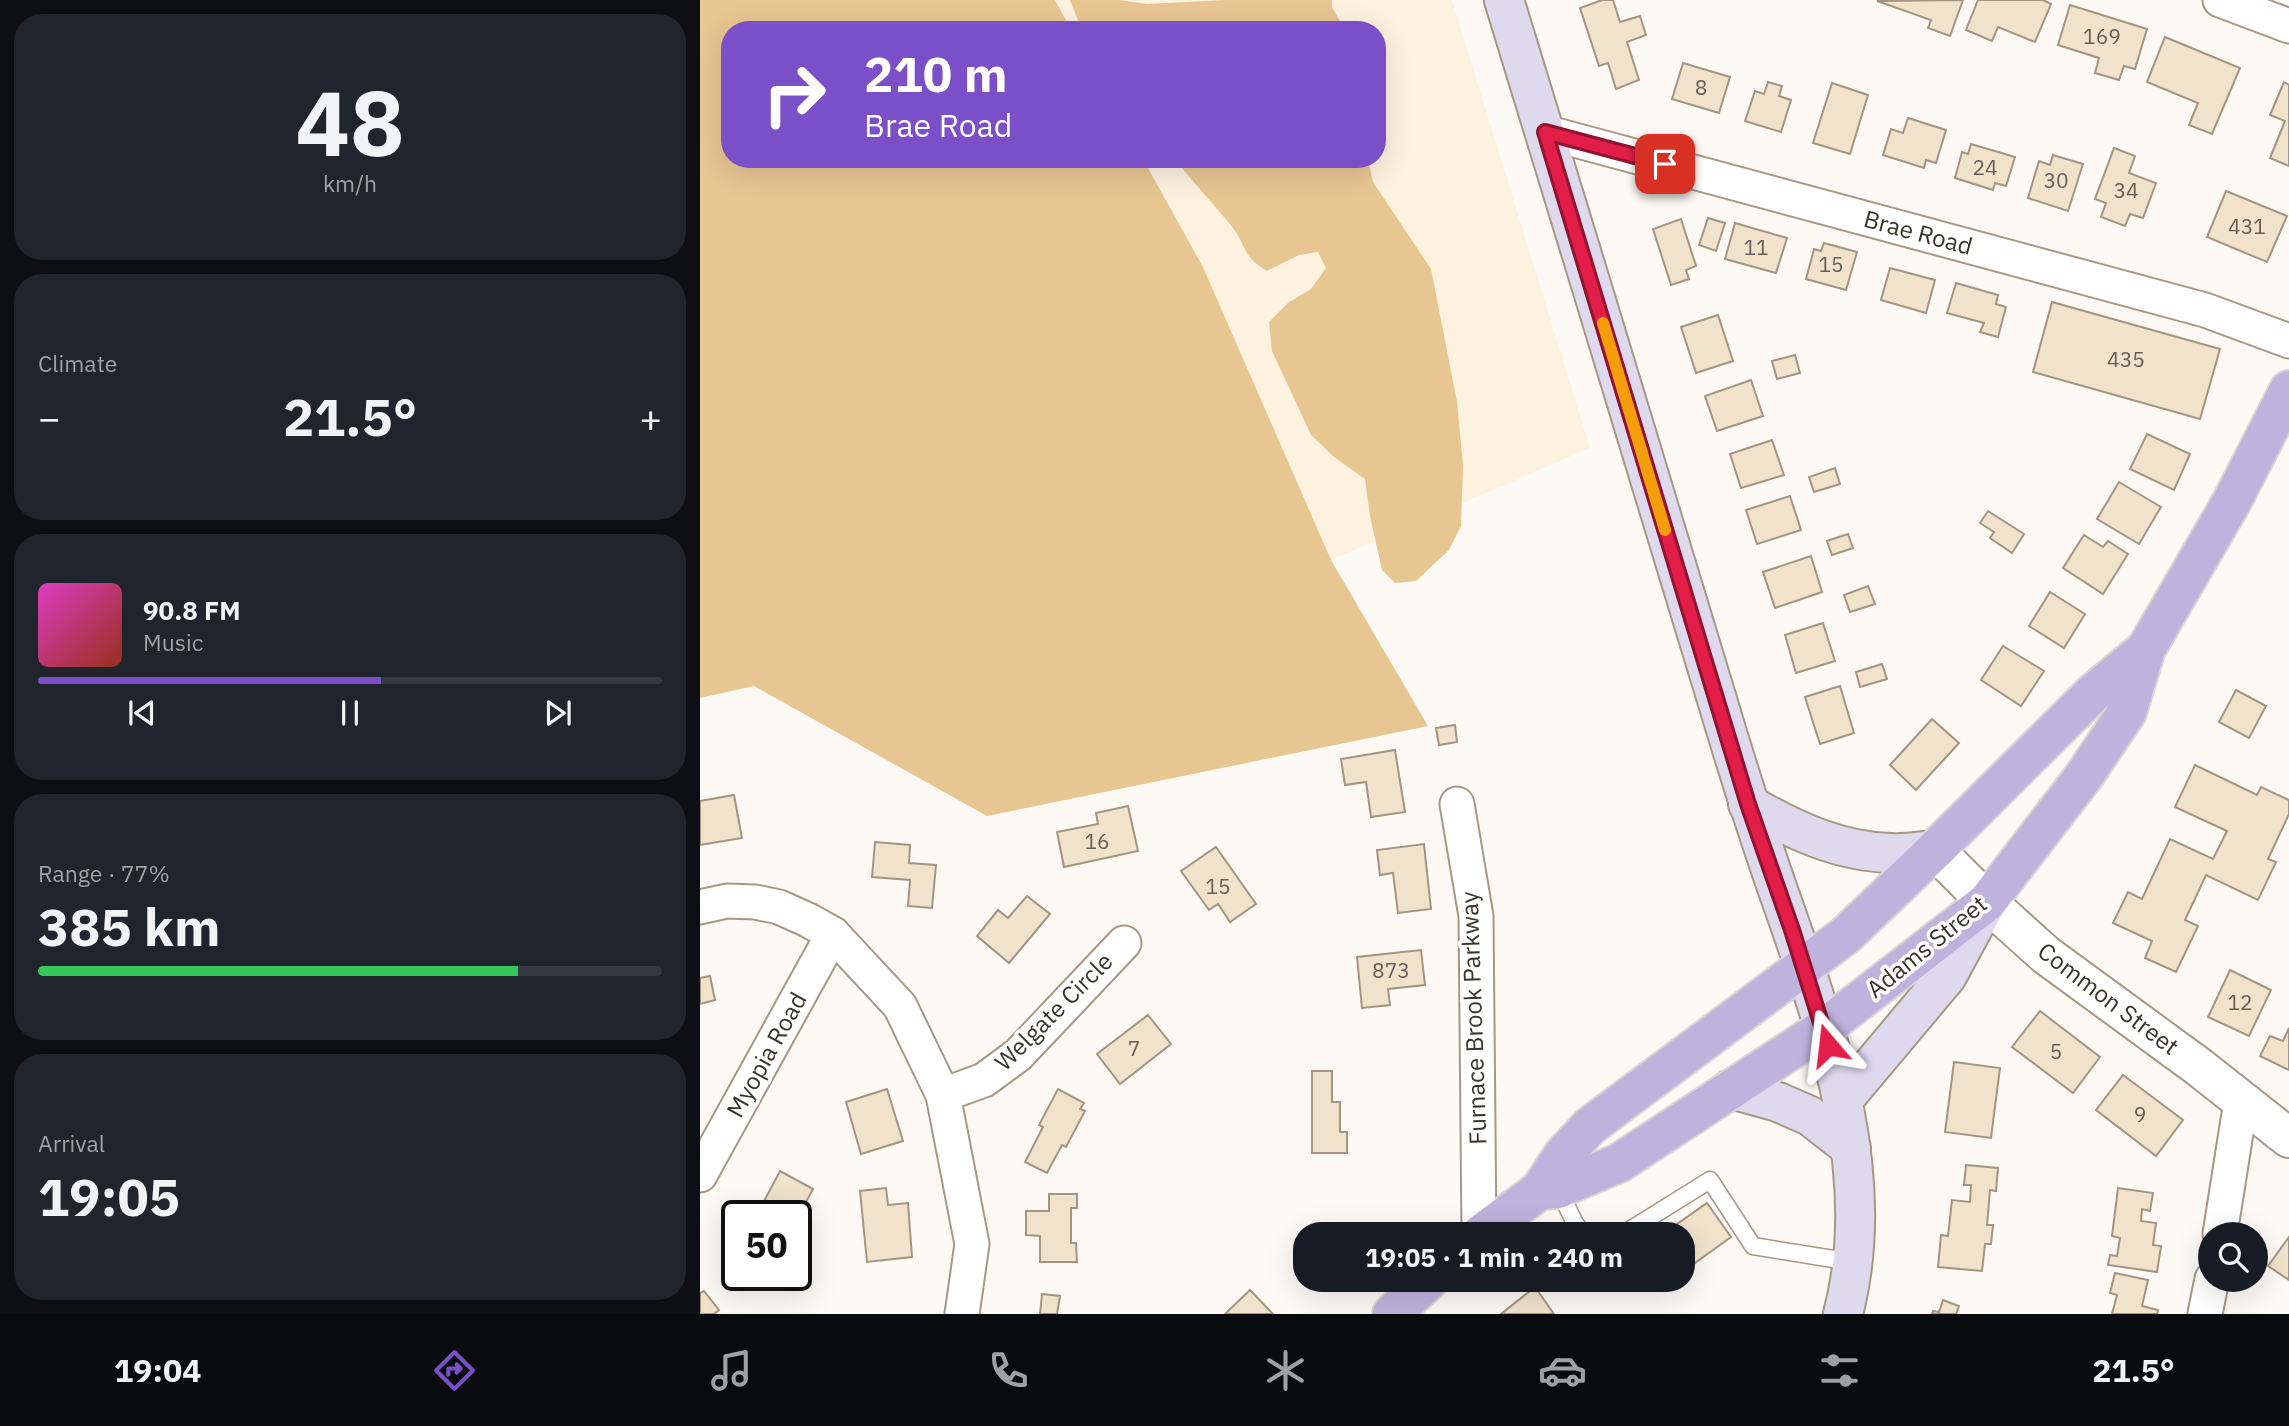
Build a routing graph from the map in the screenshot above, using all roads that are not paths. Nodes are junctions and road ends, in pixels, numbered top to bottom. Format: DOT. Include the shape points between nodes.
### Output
graph roads {
  1 [pos="1504,0"];
  2 [pos="2220,0"];
  3 [pos="2289,26"];
  4 [pos="1545,132"];
  5 [pos="2289,341"];
  6 [pos="2289,390"];
  7 [pos="2146,649"];
  8 [pos="1457,804"];
  9 [pos="1748,804"];
  10 [pos="1935,850"];
  11 [pos="1987,902"];
  12 [pos="700,907"];
  13 [pos="833,934"];
  14 [pos="1124,943"];
  15 [pos="1804,967"];
  16 [pos="1823,1029"];
  17 [pos="1731,1089"];
  18 [pos="943,1095"];
  19 [pos="1843,1100"];
  20 [pos="2241,1101"];
  21 [pos="2289,1138"];
  22 [pos="1851,1148"];
  23 [pos="700,1175"];
  24 [pos="1549,1190"];
  25 [pos="1480,1222"];
  26 [pos="1499,1222"];
  27 [pos="1574,1222"];
  28 [pos="1643,1222"];
  29 [pos="2222,1222"];
  30 [pos="1852,1262"];
  31 [pos="1416,1292"];
  32 [pos="2209,1292"];
  33 [pos="962,1314"];
  34 [pos="1392,1314"];
  35 [pos="1843,1314"];
  36 [pos="2205,1314"];
  1 -- 4 [label="main road"];
  2 -- 3 [label="street"];
  4 -- 5 [label="street, Brae Road" via="2205,310"];
  4 -- 9 [label="main road"];
  6 -- 7 [label="main road, Adams Street" via="2231,503"];
  7 -- 10 [label="main road, Adams Street" via="2092,694"];
  7 -- 11 [label="main road, Adams Street" via="2127,712"];
  8 -- 25 [label="street, Furnace Brook Parkway" via="1476,916"];
  9 -- 10 [label="main road" via="1819,840 1891,853"];
  9 -- 15 [label="main road"];
  10 -- 11 [label="street, Common Street"];
  10 -- 15 [label="main road, Adams Street" via="1846,935"];
  11 -- 16 [label="main road, Adams Street"];
  11 -- 19 [label="main road" via="1947,976"];
  11 -- 20 [label="street, Common Street" via="2046,955"];
  12 -- 13 [label="street" via="727,901 755,902 779,907"];
  13 -- 18 [label="street" via="900,1006"];
  13 -- 23 [label="street, Myopia Road"];
  14 -- 18 [label="street, Welgate Circle" via="1018,1055 984,1080"];
  15 -- 16 [label="main road"];
  15 -- 24 [label="main road, Adams Street" via="1590,1126 1563,1155"];
  16 -- 17 [label="main road, Adams Street"];
  16 -- 19 [label="main road"];
  17 -- 22 [label="main road" via="1810,1116"];
  17 -- 24 [label="main road, Adams Street" via="1619,1163"];
  18 -- 33 [label="street" via="972,1244"];
  19 -- 22 [label="main road"];
  20 -- 21 [label="street, Common Street"];
  20 -- 29 [label="street"];
  22 -- 30 [label="main road" via="1856,1231"];
  24 -- 26 [label="main road, Adams Street"];
  24 -- 27 [label="lane"];
  28 -- 30 [label="lane" via="1710,1180 1753,1246"];
  30 -- 35 [label="main road"];
  31 -- 34 [label="main road"];
  32 -- 36 [label="street"];
}
